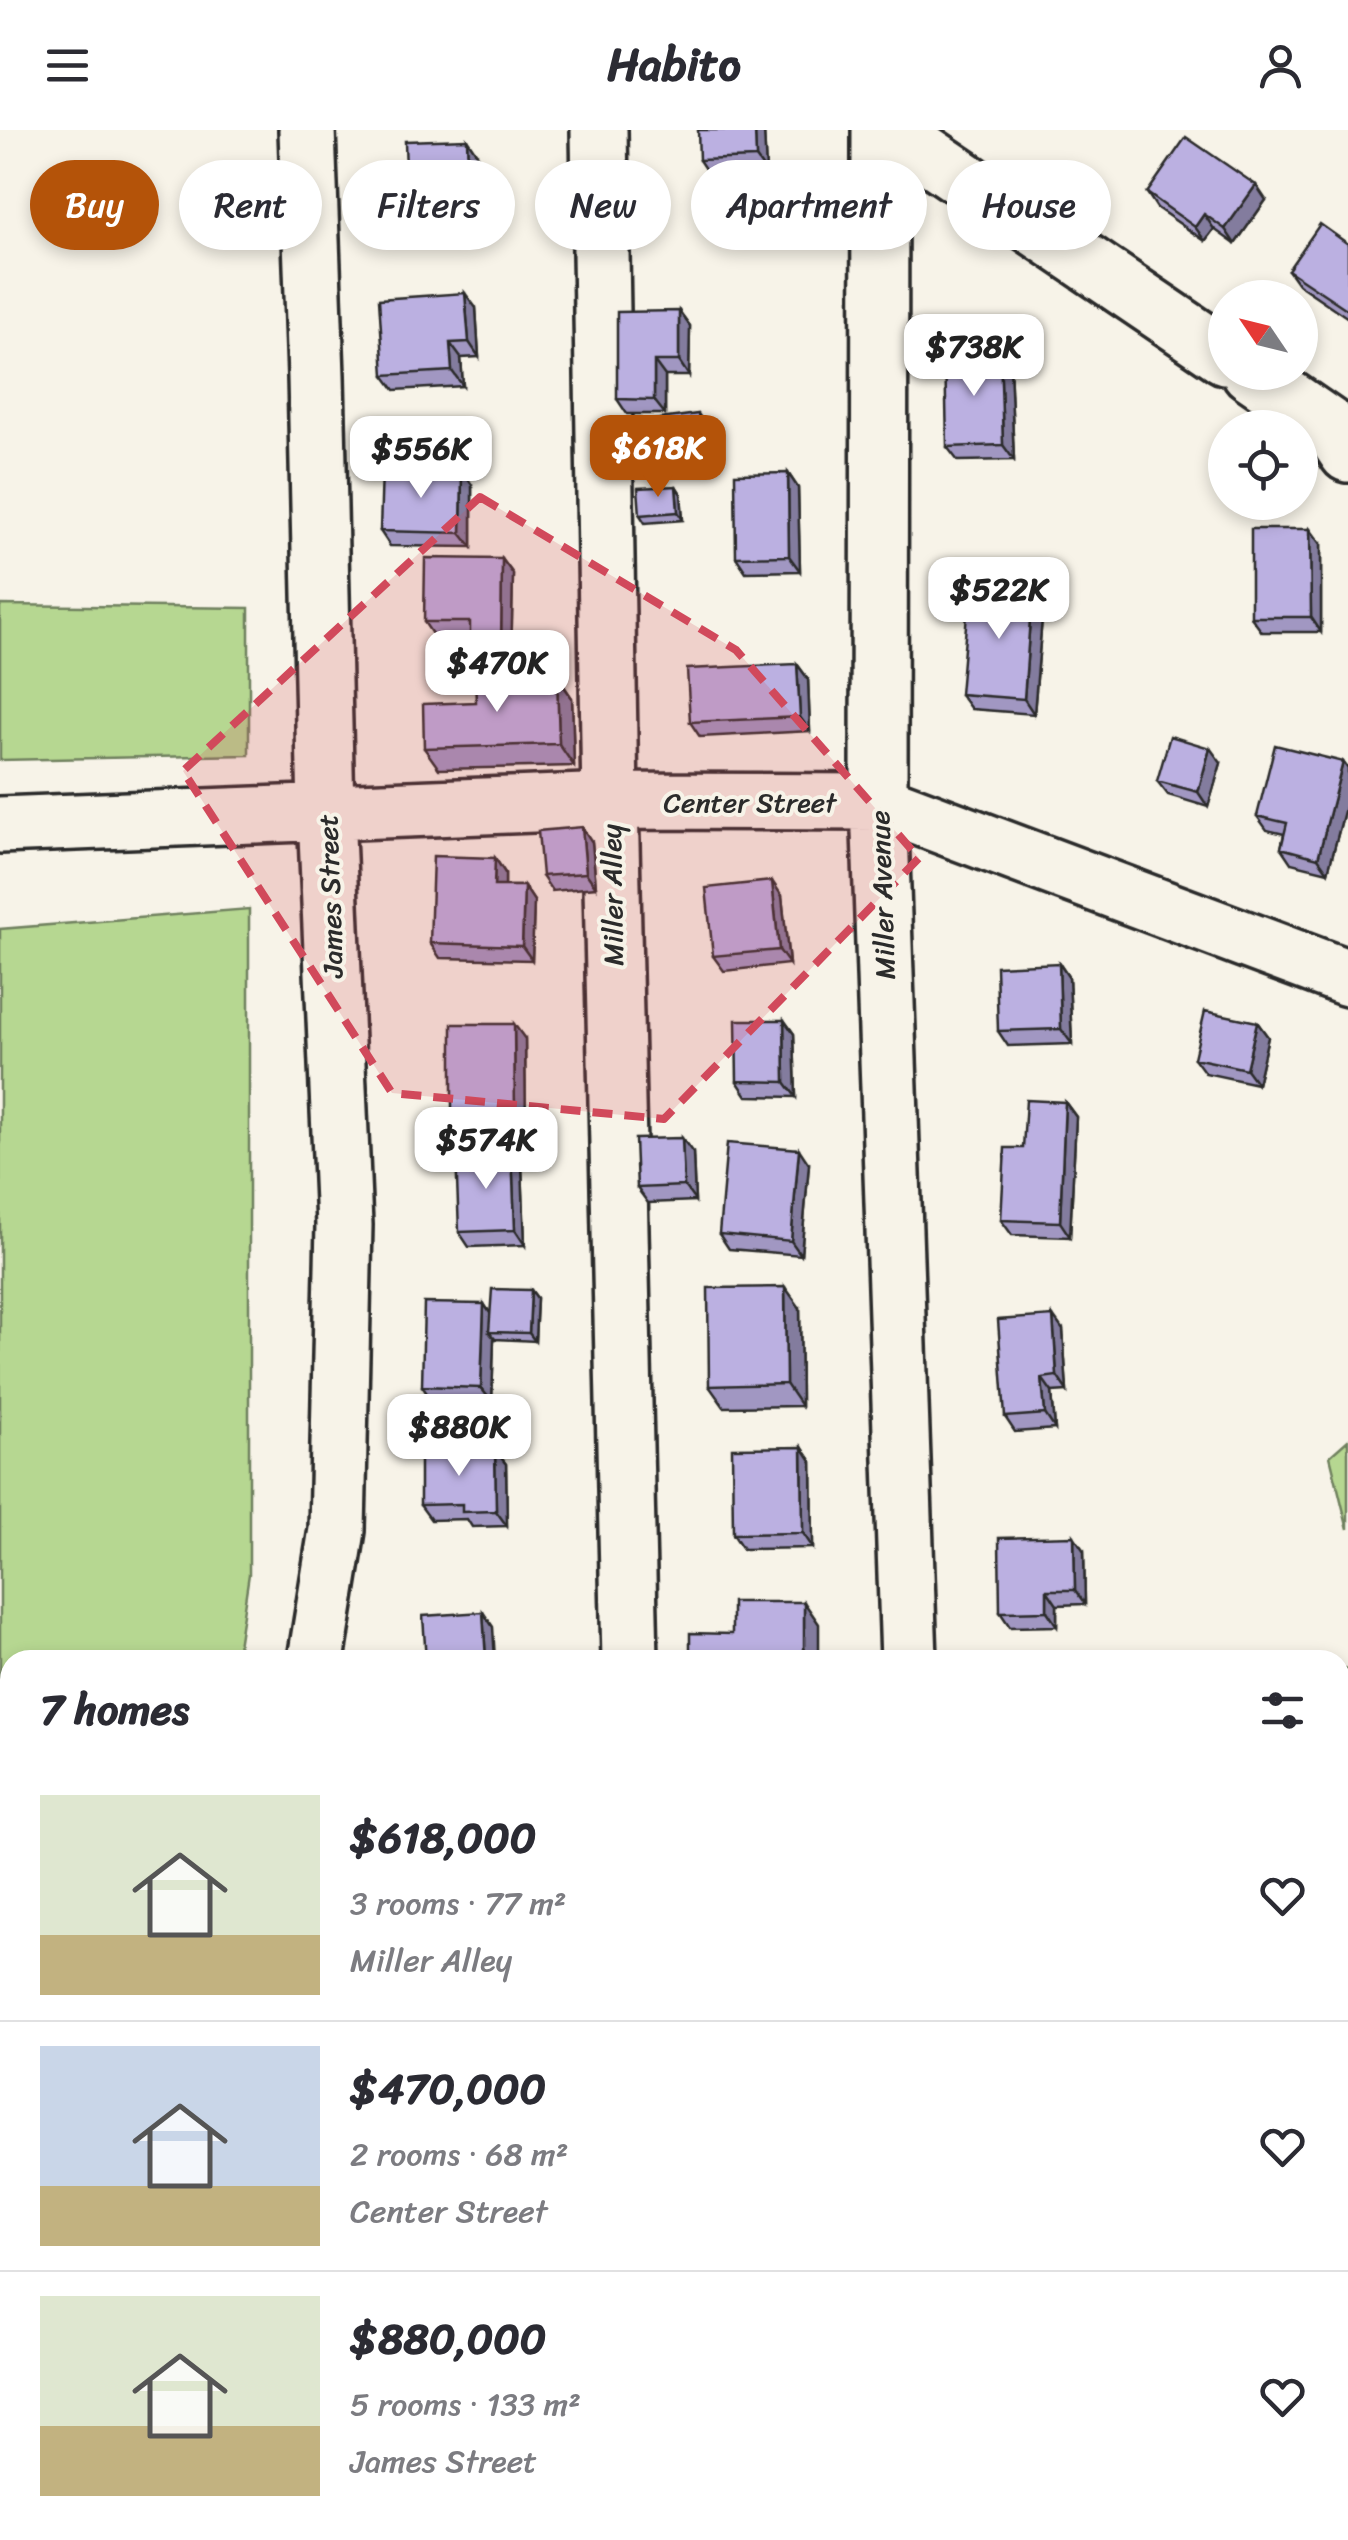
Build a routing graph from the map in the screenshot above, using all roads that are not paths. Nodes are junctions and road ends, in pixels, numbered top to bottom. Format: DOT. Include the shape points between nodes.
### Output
graph roads {
  1 [pos="307,130"];
  2 [pos="599,130"];
  3 [pos="880,130"];
  4 [pos="890,130"];
  5 [pos="1208,345"];
  6 [pos="1277,390"];
  7 [pos="1348,454"];
  8 [pos="610,802"];
  9 [pos="878,802"];
  10 [pos="326,812"];
  11 [pos="0,825"];
  12 [pos="1348,978"];
  13 [pos="318,1650"];
  14 [pos="630,1650"];
  15 [pos="909,1650"];
  1 -- 10 [label="street, James Street"];
  2 -- 8 [label="street, Miller Alley"];
  3 -- 9 [label="street, Miller Avenue"];
  4 -- 5 [label="street"];
  6 -- 7 [label="street" via="1330,426"];
  8 -- 9 [label="street, Center Street"];
  8 -- 10 [label="street, Center Street"];
  8 -- 14 [label="street, Miller Alley"];
  9 -- 12 [label="street, Center Street"];
  9 -- 15 [label="street, Miller Avenue"];
  10 -- 11 [label="street, Center Street"];
  10 -- 13 [label="street, James Street" via="344,1225 337,1530"];
}
